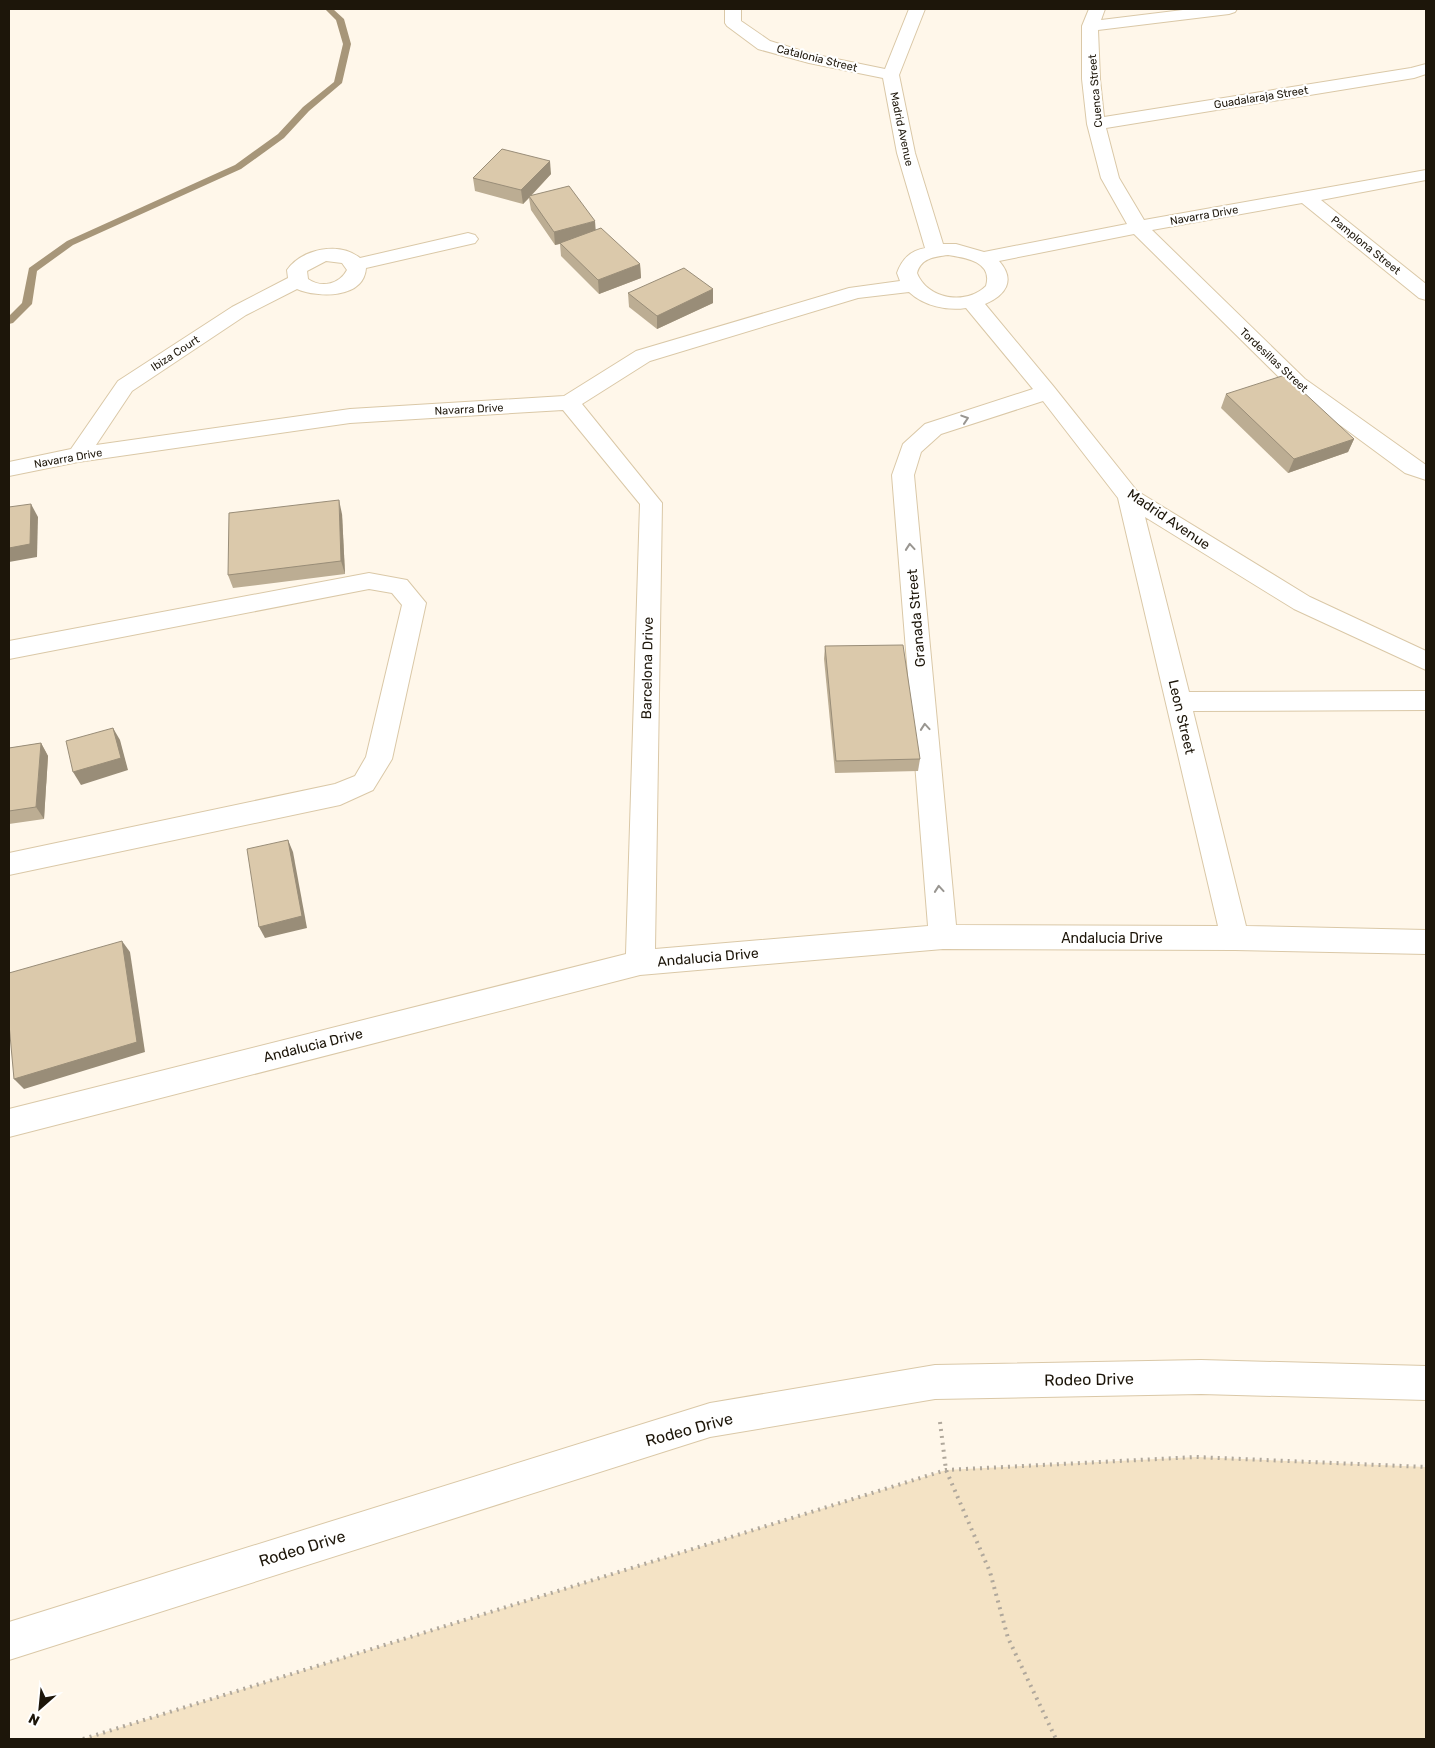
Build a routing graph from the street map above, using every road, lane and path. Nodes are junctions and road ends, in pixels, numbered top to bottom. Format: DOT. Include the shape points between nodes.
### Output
graph roads {
  1 [pos="732,9"];
  2 [pos="917,9"];
  3 [pos="1098,9"];
  4 [pos="1229,9"];
  5 [pos="1090,26"];
  6 [pos="1426,69"];
  7 [pos="891,75"];
  8 [pos="1096,124"];
  9 [pos="1426,174"];
  10 [pos="1306,197"];
  11 [pos="1138,226"];
  12 [pos="468,239"];
  13 [pos="936,250"];
  14 [pos="983,258"];
  15 [pos="355,265"];
  16 [pos="298,281"];
  17 [pos="911,286"];
  18 [pos="1426,294"];
  19 [pos="972,302"];
  20 [pos="1047,392"];
  21 [pos="569,403"];
  22 [pos="78,454"];
  23 [pos="9,469"];
  24 [pos="1426,473"];
  25 [pos="1129,496"];
  26 [pos="9,650"];
  27 [pos="1426,661"];
  28 [pos="1426,700"];
  29 [pos="1178,702"];
  30 [pos="9,864"];
  31 [pos="943,937"];
  32 [pos="1235,938"];
  33 [pos="1426,942"];
  34 [pos="640,963"];
  35 [pos="9,1122"];
  36 [pos="936,1382"];
  37 [pos="1426,1383"];
  38 [pos="1426,1467"];
  39 [pos="946,1470"];
  40 [pos="9,1641"];
  41 [pos="82,1739"];
  42 [pos="1056,1739"];
  1 -- 7 [label="street, Catalonia Street" via="734,23 764,45"];
  2 -- 7 [label="street, Madrid Avenue"];
  3 -- 5 [label="street, Cuenca Street"];
  4 -- 5 [label="street"];
  5 -- 8 [label="street, Cuenca Street"];
  6 -- 8 [label="street, Guadalaraja Street"];
  7 -- 13 [label="street, Madrid Avenue" via="906,153"];
  8 -- 11 [label="street, Cuenca Street" via="1110,178"];
  9 -- 10 [label="street, Navarra Drive"];
  10 -- 11 [label="street, Navarra Drive"];
  10 -- 18 [label="street, Pamplona Street"];
  11 -- 14 [label="street, Navarra Drive"];
  11 -- 24 [label="street, Tordesillas Street" via="1298,384 1413,468"];
  12 -- 15 [label="street"];
  13 -- 14 [label="street" via="960,250"];
  13 -- 17 [label="street" via="913,260 907,268 906,277"];
  14 -- 19 [label="street" via="993,265 998,283 994,291"];
  15 -- 16 [label="street" via="355,276 341,287 321,290 303,286"];
  15 -- 16 [label="street" via="344,257 317,257 297,270"];
  16 -- 22 [label="street, Ibiza Court" via="239,311 126,386"];
  17 -- 19 [label="street" via="937,300"];
  17 -- 21 [label="street, Navarra Drive" via="856,292 643,356"];
  19 -- 20 [label="street, Madrid Avenue"];
  20 -- 25 [label="street, Madrid Avenue"];
  31 -- 20 [label="street, Granada Street, one-way" via="903,476 911,449 934,429"];
  21 -- 22 [label="street, Navarra Drive" via="350,416"];
  21 -- 34 [label="street, Barcelona Drive" via="651,503"];
  22 -- 23 [label="street, Navarra Drive"];
  25 -- 27 [label="street, Madrid Avenue" via="1302,603"];
  25 -- 29 [label="street, Leon Street"];
  26 -- 30 [label="street" via="369,581 399,586 414,603 379,759 364,783 340,794"];
  28 -- 29 [label="street"];
  29 -- 32 [label="street, Leon Street"];
  31 -- 32 [label="street, Andalucia Drive"];
  31 -- 34 [label="street, Andalucia Drive"];
  32 -- 33 [label="street, Andalucia Drive"];
  34 -- 35 [label="street, Andalucia Drive"];
  36 -- 37 [label="street, Rodeo Drive" via="1201,1377"];
  36 -- 39 [label="path"];
  36 -- 40 [label="street, Rodeo Drive" via="710,1420"];
  38 -- 39 [label="path" via="1196,1457"];
  39 -- 41 [label="path"];
  39 -- 42 [label="path" via="990,1572 1008,1638"];
}
